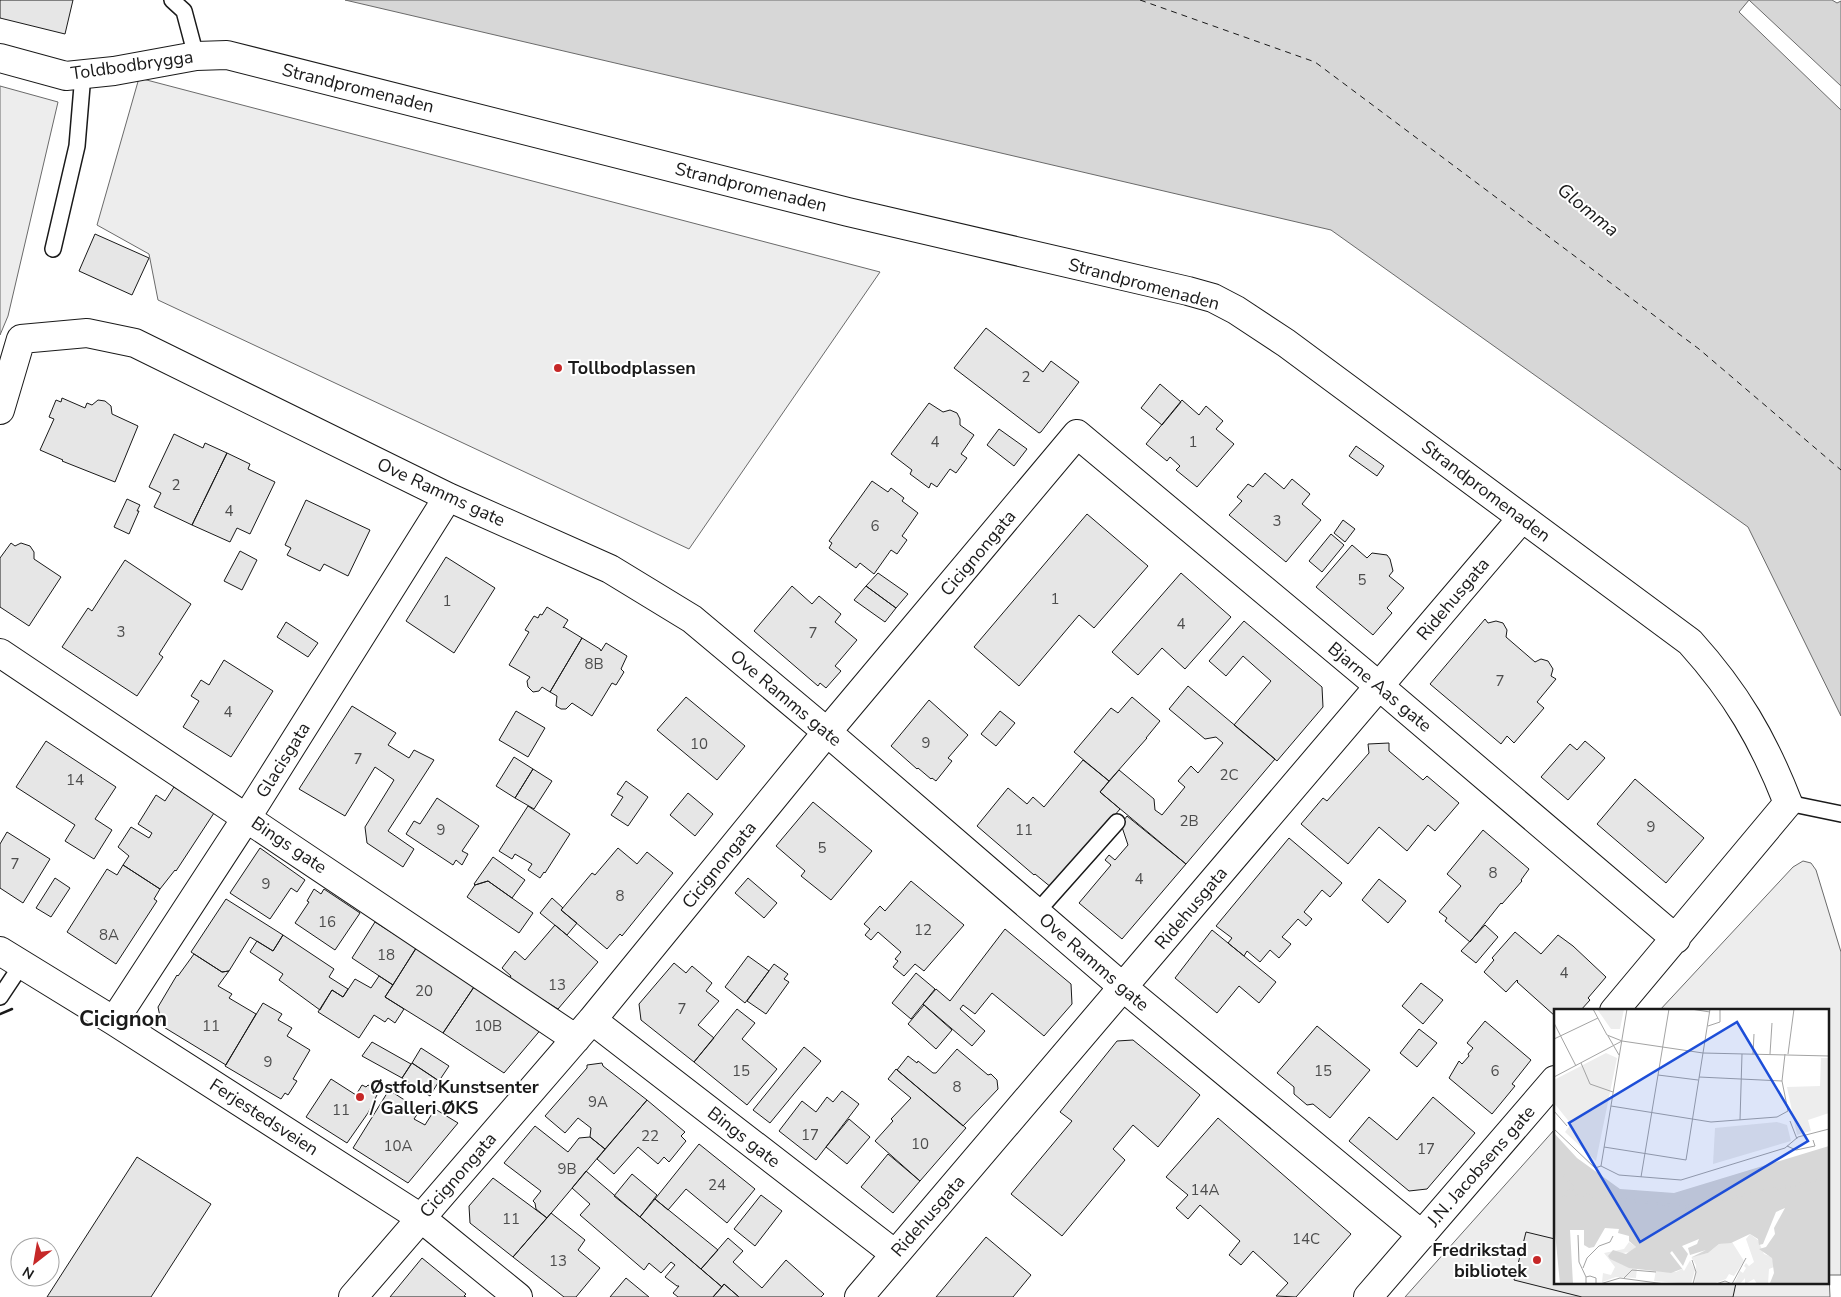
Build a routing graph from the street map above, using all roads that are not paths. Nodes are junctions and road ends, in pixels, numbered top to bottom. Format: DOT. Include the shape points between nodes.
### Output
graph roads {
  1 [pos="172,0"];
  2 [pos="196,56"];
  3 [pos="0,58"];
  4 [pos="266,65"];
  5 [pos="83,74"];
  6 [pos="53,249"];
  7 [pos="0,410"];
  8 [pos="1082,439"];
  9 [pos="448,497"];
  10 [pos="1522,518"];
  11 [pos="0,653"];
  12 [pos="1379,686"];
  13 [pos="827,732"];
  14 [pos="1788,803"];
  15 [pos="1841,814"];
  16 [pos="247,817"];
  17 [pos="1117,822"];
  18 [pos="1036,913"];
  19 [pos="1676,939"];
  20 [pos="11,958"];
  21 [pos="1124,988"];
  22 [pos="0,997"];
  23 [pos="1616,1009"];
  24 [pos="114,1021"];
  25 [pos="584,1030"];
  26 [pos="1554,1081"];
  27 [pos="421,1218"];
  28 [pos="1422,1235"];
  29 [pos="895,1254"];
  30 [pos="354,1297"];
  31 [pos="518,1297"];
  32 [pos="859,1297"];
  33 [pos="1368,1297"];
  1 -- 2 [label="lane" via="184,10"];
  2 -- 4 [label="street, Toldbodbrygga" via="227,55"];
  2 -- 5 [label="street, Toldbodbrygga"];
  3 -- 5 [label="street, Toldbodbrygga" via="66,76"];
  4 -- 10 [label="street, Strandpromenaden" via="848,212 1213,298 1286,343"];
  5 -- 6 [label="lane" via="77,146"];
  7 -- 9 [label="street, Ove Ramms gate" via="21,339 87,333 135,344"];
  8 -- 12 [label="street, Bjarne Aas gate"];
  8 -- 13 [label="street, Cicignongata" via="1077,434"];
  9 -- 13 [label="street, Ove Ramms gate" via="610,569 692,619"];
  9 -- 16 [label="street, Glacisgata"];
  10 -- 12 [label="street, Ridehusgata"];
  10 -- 14 [label="street, Strandpromenaden" via="1690,642 1730,690 1754,726"];
  11 -- 16 [label="street, Bings gate"];
  12 -- 19 [label="street, Bjarne Aas gate"];
  12 -- 21 [label="street, Ridehusgata"];
  13 -- 18 [label="street, Ove Ramms gate"];
  13 -- 25 [label="street, Cicignongata"];
  14 -- 15 [label="lane"];
  14 -- 19 [label="street"];
  16 -- 24 [label="street, Glacisgata"];
  16 -- 25 [label="street, Bings gate"];
  17 -- 18 [label="lane"];
  18 -- 21 [label="street, Ove Ramms gate"];
  19 -- 23 [label="street"];
  20 -- 22 [label="lane"];
  20 -- 24 [label="street, Ferjestedsveien"];
  21 -- 28 [label="street, Ove Ramms gate"];
  21 -- 29 [label="street, Ridehusgata"];
  24 -- 27 [label="street, Ferjestedsveien"];
  25 -- 27 [label="street, Cicignongata"];
  25 -- 29 [label="street, Bings gate"];
  26 -- 28 [label="street, J.N. Jacobsens gate"];
  27 -- 30 [label="street, Cicignongata"];
  27 -- 31 [label="street, Ferjestedsveien"];
  28 -- 33 [label="street, J.N. Jacobsens gate"];
  29 -- 32 [label="street, Ridehusgata"];
}
